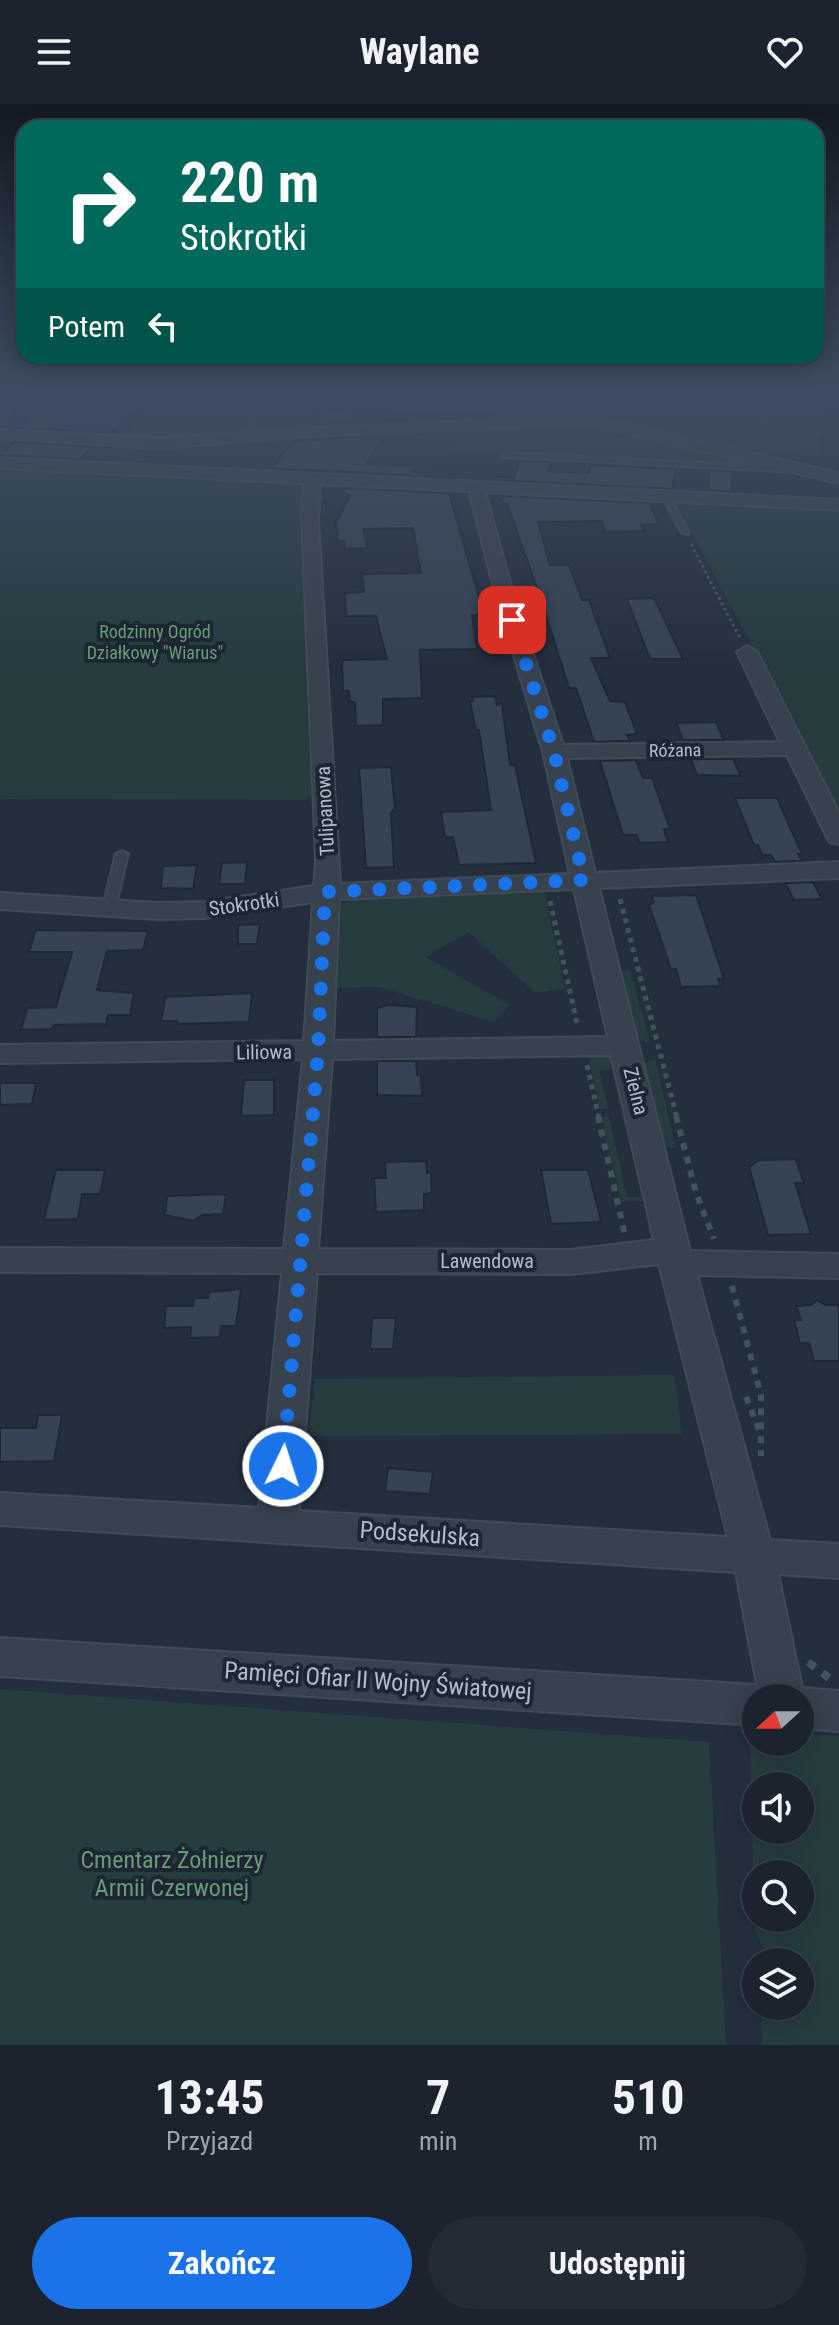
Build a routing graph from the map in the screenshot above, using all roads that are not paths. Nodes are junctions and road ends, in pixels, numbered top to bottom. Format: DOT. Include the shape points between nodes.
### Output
graph roads {
  1 [pos="312,484"];
  2 [pos="406,484"];
  3 [pos="476,487"];
  4 [pos="665,497"];
  5 [pos="839,505"];
  6 [pos="685,532"];
  7 [pos="747,652"];
  8 [pos="796,748"];
  9 [pos="554,752"];
  10 [pos="839,837"];
  11 [pos="122,854"];
  12 [pos="839,870"];
  13 [pos="584,880"];
  14 [pos="325,892"];
  15 [pos="0,901"];
  16 [pos="109,908"];
  17 [pos="625,1046"];
  18 [pos="318,1052"];
  19 [pos="0,1054"];
  20 [pos="696,1259"];
  21 [pos="0,1260"];
  22 [pos="299,1260"];
  23 [pos="839,1266"];
  24 [pos="0,1509"];
  25 [pos="278,1525"];
  26 [pos="754,1557"];
  27 [pos="839,1561"];
  28 [pos="0,1657"];
  29 [pos="779,1684"];
  30 [pos="742,1704"];
  31 [pos="814,1709"];
  32 [pos="839,1711"];
  1 -- 14 [label="street, Tulipanowa" via="328,861"];
  2 -- 3 [label="street"];
  3 -- 4 [label="street"];
  3 -- 9 [label="street, Zielna"];
  4 -- 5 [label="street"];
  4 -- 6 [label="lane"];
  7 -- 8 [label="street"];
  8 -- 9 [label="street, Różana"];
  8 -- 10 [label="street"];
  9 -- 13 [label="street, Zielna"];
  11 -- 16 [label="lane"];
  12 -- 13 [label="street, Stokrotki"];
  13 -- 14 [label="street, Stokrotki"];
  13 -- 17 [label="street, Zielna"];
  14 -- 16 [label="street, Stokrotki" via="205,910"];
  14 -- 18 [label="street, Tulipanowa"];
  15 -- 16 [label="street, Stokrotki"];
  17 -- 18 [label="street, Liliowa"];
  17 -- 20 [label="street, Zielna"];
  18 -- 19 [label="street, Liliowa"];
  18 -- 22 [label="street, Tulipanowa"];
  20 -- 22 [label="street, Lawendowa" via="629,1252 571,1262"];
  20 -- 23 [label="street, Lawendowa"];
  20 -- 26 [label="street, Zielna"];
  21 -- 22 [label="street"];
  22 -- 25 [label="street, Tulipanowa"];
  24 -- 25 [label="street, Podsekulska"];
  25 -- 26 [label="street, Podsekulska"];
  26 -- 27 [label="street, Podsekulska"];
  26 -- 29 [label="street, Zielna"];
  28 -- 30 [label="street, Pamięci Ofiar II Wojny Światowej"];
  31 -- 32 [label="street"];
}
